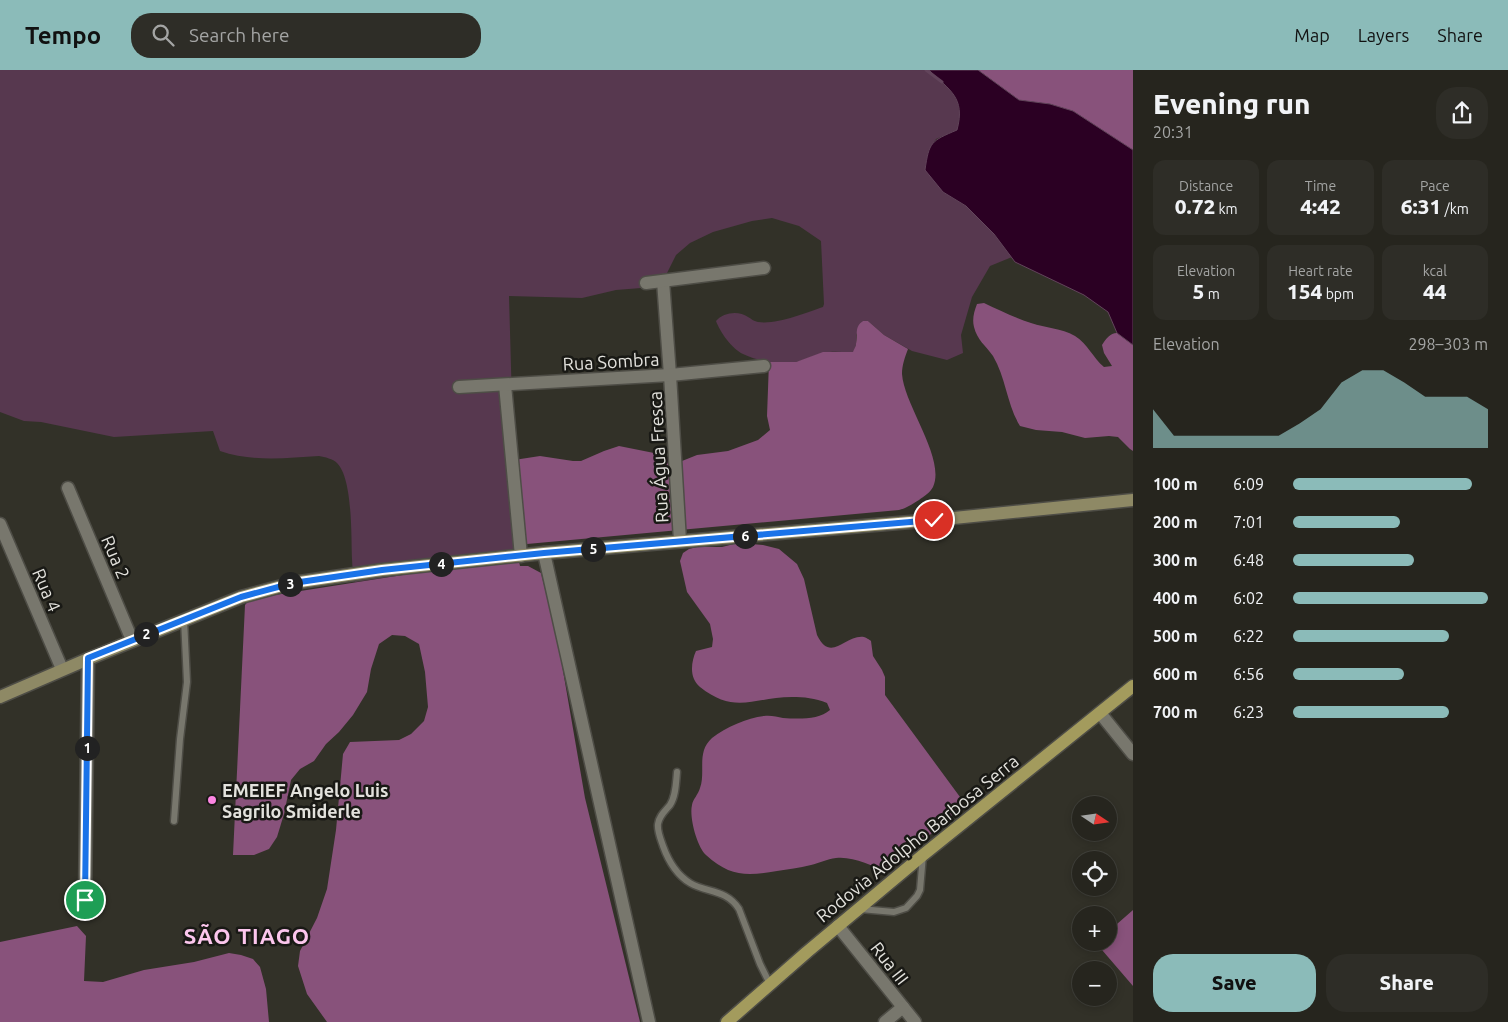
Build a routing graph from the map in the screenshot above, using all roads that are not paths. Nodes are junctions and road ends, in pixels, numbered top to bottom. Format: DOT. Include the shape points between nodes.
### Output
graph roads {
  1 [pos="764,268"];
  2 [pos="663,281"];
  3 [pos="646,283"];
  4 [pos="764,366"];
  5 [pos="670,375"];
  6 [pos="505,385"];
  7 [pos="459,387"];
  8 [pos="68,488"];
  9 [pos="1133,500"];
  10 [pos="0,526"];
  11 [pos="680,541"];
  12 [pos="544,553"];
  13 [pos="521,556"];
  14 [pos="184,619"];
  15 [pos="132,640"];
  16 [pos="88,658"];
  17 [pos="62,669"];
  18 [pos="1133,686"];
  19 [pos="0,697"];
  20 [pos="1100,713"];
  21 [pos="1133,754"];
  22 [pos="677,772"];
  23 [pos="174,822"];
  24 [pos="923,855"];
  25 [pos="85,900"];
  26 [pos="859,909"];
  27 [pos="838,926"];
  28 [pos="770,984"];
  29 [pos="903,1007"];
  30 [pos="649,1022"];
  31 [pos="727,1022"];
  32 [pos="885,1022"];
  33 [pos="915,1022"];
  1 -- 2 [label="street"];
  2 -- 3 [label="street"];
  2 -- 5 [label="street, Rua Água Fresca"];
  4 -- 5 [label="street, Rua Sombra"];
  5 -- 6 [label="street, Rua Sombra"];
  5 -- 11 [label="street, Rua Água Fresca"];
  6 -- 7 [label="street, Rua Sombra"];
  6 -- 13 [label="street"];
  8 -- 15 [label="street, Rua 2"];
  9 -- 11 [label="street"];
  10 -- 17 [label="street, Rua 4"];
  11 -- 12 [label="street"];
  12 -- 13 [label="street"];
  12 -- 30 [label="street"];
  13 -- 14 [label="street" via="293,583 241,597"];
  14 -- 15 [label="street"];
  14 -- 23 [label="lane" via="188,682"];
  15 -- 16 [label="street"];
  16 -- 17 [label="street"];
  16 -- 25 [label="street"];
  17 -- 19 [label="street"];
  18 -- 20 [label="main road, Rodovia Adolpho Barbosa Serra"];
  20 -- 21 [label="street"];
  20 -- 24 [label="main road, Rodovia Adolpho Barbosa Serra"];
  22 -- 28 [label="lane" via="672,801 658,823 666,855 690,883 734,902"];
  24 -- 26 [label="main road, Rodovia Adolpho Barbosa Serra"];
  24 -- 26 [label="lane" via="920,890 906,908 894,912"];
  26 -- 27 [label="main road, Rodovia Adolpho Barbosa Serra"];
  27 -- 28 [label="main road, Rodovia Adolpho Barbosa Serra"];
  27 -- 29 [label="street, Rua III"];
  28 -- 31 [label="main road, Rodovia Adolpho Barbosa Serra"];
  29 -- 32 [label="street"];
  29 -- 33 [label="street, Rua III"];
}
